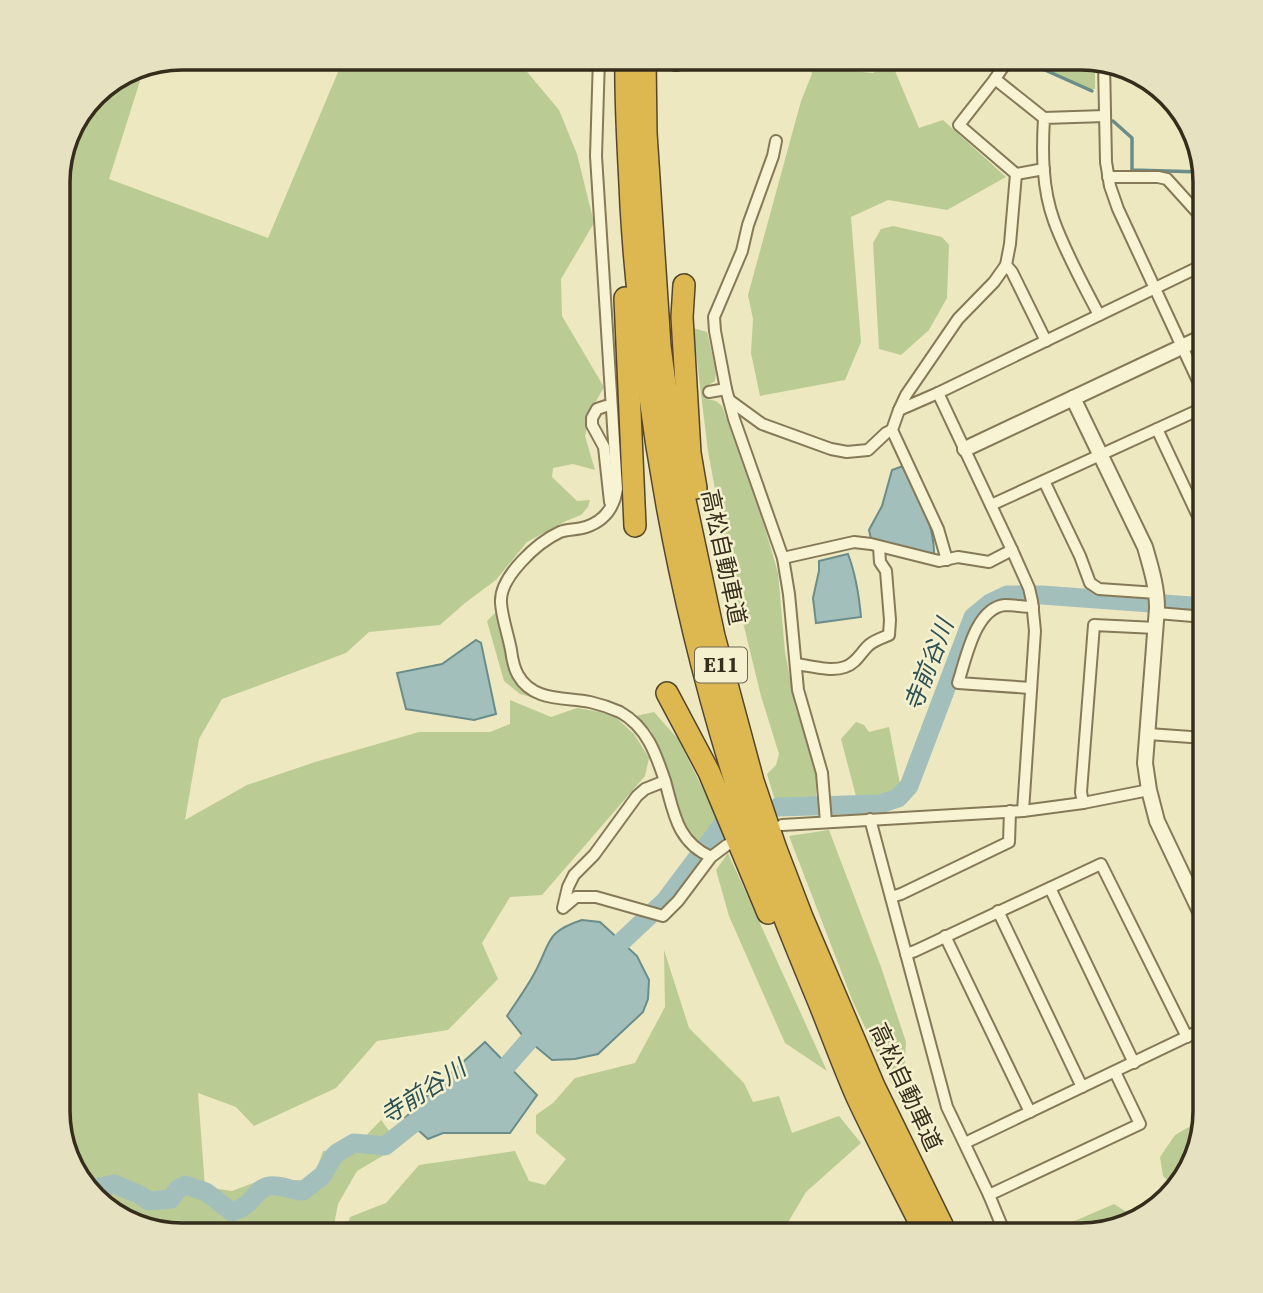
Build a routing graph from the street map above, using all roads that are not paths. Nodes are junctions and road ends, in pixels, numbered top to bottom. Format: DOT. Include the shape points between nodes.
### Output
graph roads {
  1 [pos="599,70"];
  2 [pos="626,70"];
  3 [pos="645,70"];
  4 [pos="1001,70"];
  5 [pos="1104,73"];
  6 [pos="995,79"];
  7 [pos="1105,116"];
  8 [pos="1044,118"];
  9 [pos="627,135"];
  10 [pos="776,141"];
  11 [pos="1044,169"];
  12 [pos="1016,174"];
  13 [pos="1108,177"];
  14 [pos="1193,207"];
  15 [pos="1006,265"];
  16 [pos="1193,270"];
  17 [pos="684,285"];
  18 [pos="1154,288"];
  19 [pos="1099,315"];
  20 [pos="1046,341"];
  21 [pos="1193,341"];
  22 [pos="1182,346"];
  23 [pos="1193,370"];
  24 [pos="709,392"];
  25 [pos="938,393"];
  26 [pos="727,395"];
  27 [pos="1073,398"];
  28 [pos="606,406"];
  29 [pos="899,410"];
  30 [pos="1193,412"];
  31 [pos="1157,429"];
  32 [pos="892,430"];
  33 [pos="965,449"];
  34 [pos="1100,454"];
  35 [pos="1044,481"];
  36 [pos="992,505"];
  37 [pos="1193,506"];
  38 [pos="611,508"];
  39 [pos="635,526"];
  40 [pos="879,547"];
  41 [pos="1012,550"];
  42 [pos="783,558"];
  43 [pos="947,560"];
  44 [pos="1032,604"];
  45 [pos="1157,608"];
  46 [pos="1193,615"];
  47 [pos="713,636"];
  48 [pos="796,664"];
  49 [pos="1031,688"];
  50 [pos="667,693"];
  51 [pos="1148,734"];
  52 [pos="1193,737"];
  53 [pos="665,781"];
  54 [pos="1149,790"];
  55 [pos="1083,803"];
  56 [pos="1010,811"];
  57 [pos="1023,811"];
  58 [pos="825,812"];
  59 [pos="870,819"];
  60 [pos="782,825"];
  61 [pos="727,845"];
  62 [pos="705,854"];
  63 [pos="1050,888"];
  64 [pos="1193,895"];
  65 [pos="891,897"];
  66 [pos="998,911"];
  67 [pos="945,936"];
  68 [pos="906,954"];
  69 [pos="1193,1034"];
  70 [pos="1187,1037"];
  71 [pos="1134,1063"];
  72 [pos="1115,1072"];
  73 [pos="1082,1087"];
  74 [pos="858,1097"];
  75 [pos="1030,1112"];
  76 [pos="965,1143"];
  77 [pos="989,1195"];
  78 [pos="920,1223"];
  79 [pos="941,1223"];
  80 [pos="1001,1223"];
  1 -- 38 [label="street" via="596,156 617,489"];
  2 -- 9 [label="highway, 高松自動車道 / E11"];
  3 -- 47 [label="highway, 高松自動車道 / E11" via="660,346 673,444"];
  4 -- 6 [label="street"];
  5 -- 7 [label="street"];
  6 -- 8 [label="street"];
  6 -- 12 [label="street" via="959,125"];
  7 -- 8 [label="street"];
  7 -- 13 [label="street"];
  8 -- 11 [label="street"];
  9 -- 39 [label="highway" via="620,200"];
  9 -- 74 [label="highway, 高松自動車道 / E11" via="654,436 697,643 760,852"];
  10 -- 26 [label="street" via="742,251 714,317"];
  11 -- 12 [label="street"];
  11 -- 19 [label="street" via="1053,219"];
  12 -- 15 [label="street"];
  13 -- 14 [label="street" via="1167,179"];
  13 -- 18 [label="street"];
  15 -- 20 [label="street"];
  15 -- 29 [label="street" via="958,319"];
  16 -- 18 [label="street"];
  17 -- 47 [label="highway" via="681,317 690,453 706,549"];
  18 -- 19 [label="street"];
  18 -- 22 [label="street"];
  19 -- 20 [label="street"];
  20 -- 25 [label="street"];
  21 -- 22 [label="street"];
  22 -- 23 [label="street"];
  22 -- 27 [label="street"];
  24 -- 26 [label="street"];
  25 -- 29 [label="street"];
  25 -- 33 [label="street"];
  26 -- 32 [label="street" via="762,424 831,449 868,450"];
  26 -- 42 [label="street"];
  27 -- 33 [label="street"];
  27 -- 34 [label="street"];
  28 -- 38 [label="street" via="597,409 592,425 604,447"];
  29 -- 32 [label="street"];
  30 -- 31 [label="street"];
  31 -- 34 [label="street"];
  31 -- 37 [label="street"];
  32 -- 43 [label="street" via="938,529"];
  33 -- 36 [label="street"];
  34 -- 35 [label="street"];
  34 -- 45 [label="street" via="1145,547"];
  35 -- 36 [label="street"];
  35 -- 45 [label="street" via="1090,583"];
  36 -- 41 [label="street"];
  38 -- 53 [label="street" via="602,520 560,532 534,550 511,572 500,601 518,676 542,695 620,712 654,748"];
  40 -- 42 [label="street" via="853,542"];
  40 -- 43 [label="street"];
  40 -- 48 [label="street" via="886,571 889,635 873,641 846,667"];
  41 -- 43 [label="street" via="989,562 958,557"];
  41 -- 44 [label="street"];
  42 -- 48 [label="street"];
  44 -- 49 [label="street"];
  44 -- 49 [label="street" via="1003,605 984,617 958,683"];
  45 -- 46 [label="street"];
  45 -- 51 [label="street"];
  45 -- 55 [label="street" via="1094,625"];
  47 -- 79 [label="highway, 高松自動車道 / E11" via="753,781 798,906 874,1086"];
  48 -- 58 [label="street" via="798,690 822,773"];
  49 -- 57 [label="street"];
  50 -- 74 [label="highway" via="709,772 775,929"];
  51 -- 52 [label="street"];
  51 -- 54 [label="street" via="1145,763"];
  53 -- 62 [label="street" via="679,829"];
  53 -- 62 [label="street" via="637,796 594,855 574,874 563,908 576,897 596,897 663,916 678,901"];
  54 -- 55 [label="street"];
  54 -- 64 [label="street" via="1157,821"];
  55 -- 57 [label="street"];
  56 -- 57 [label="street"];
  56 -- 59 [label="street"];
  56 -- 65 [label="street" via="1009,842"];
  58 -- 59 [label="street"];
  58 -- 60 [label="street"];
  59 -- 65 [label="street"];
  61 -- 62 [label="street"];
  63 -- 66 [label="street"];
  63 -- 70 [label="street" via="1101,864"];
  63 -- 71 [label="street"];
  65 -- 68 [label="street"];
  66 -- 67 [label="street"];
  66 -- 73 [label="street"];
  67 -- 68 [label="street"];
  67 -- 75 [label="street"];
  68 -- 76 [label="street" via="947,1107"];
  69 -- 70 [label="street"];
  70 -- 71 [label="street"];
  71 -- 72 [label="street"];
  72 -- 73 [label="street"];
  72 -- 77 [label="street" via="1140,1124"];
  73 -- 75 [label="street"];
  74 -- 78 [label="highway, 高松自動車道 / E11"];
  75 -- 76 [label="street"];
  76 -- 77 [label="street"];
  77 -- 80 [label="street"];
}
